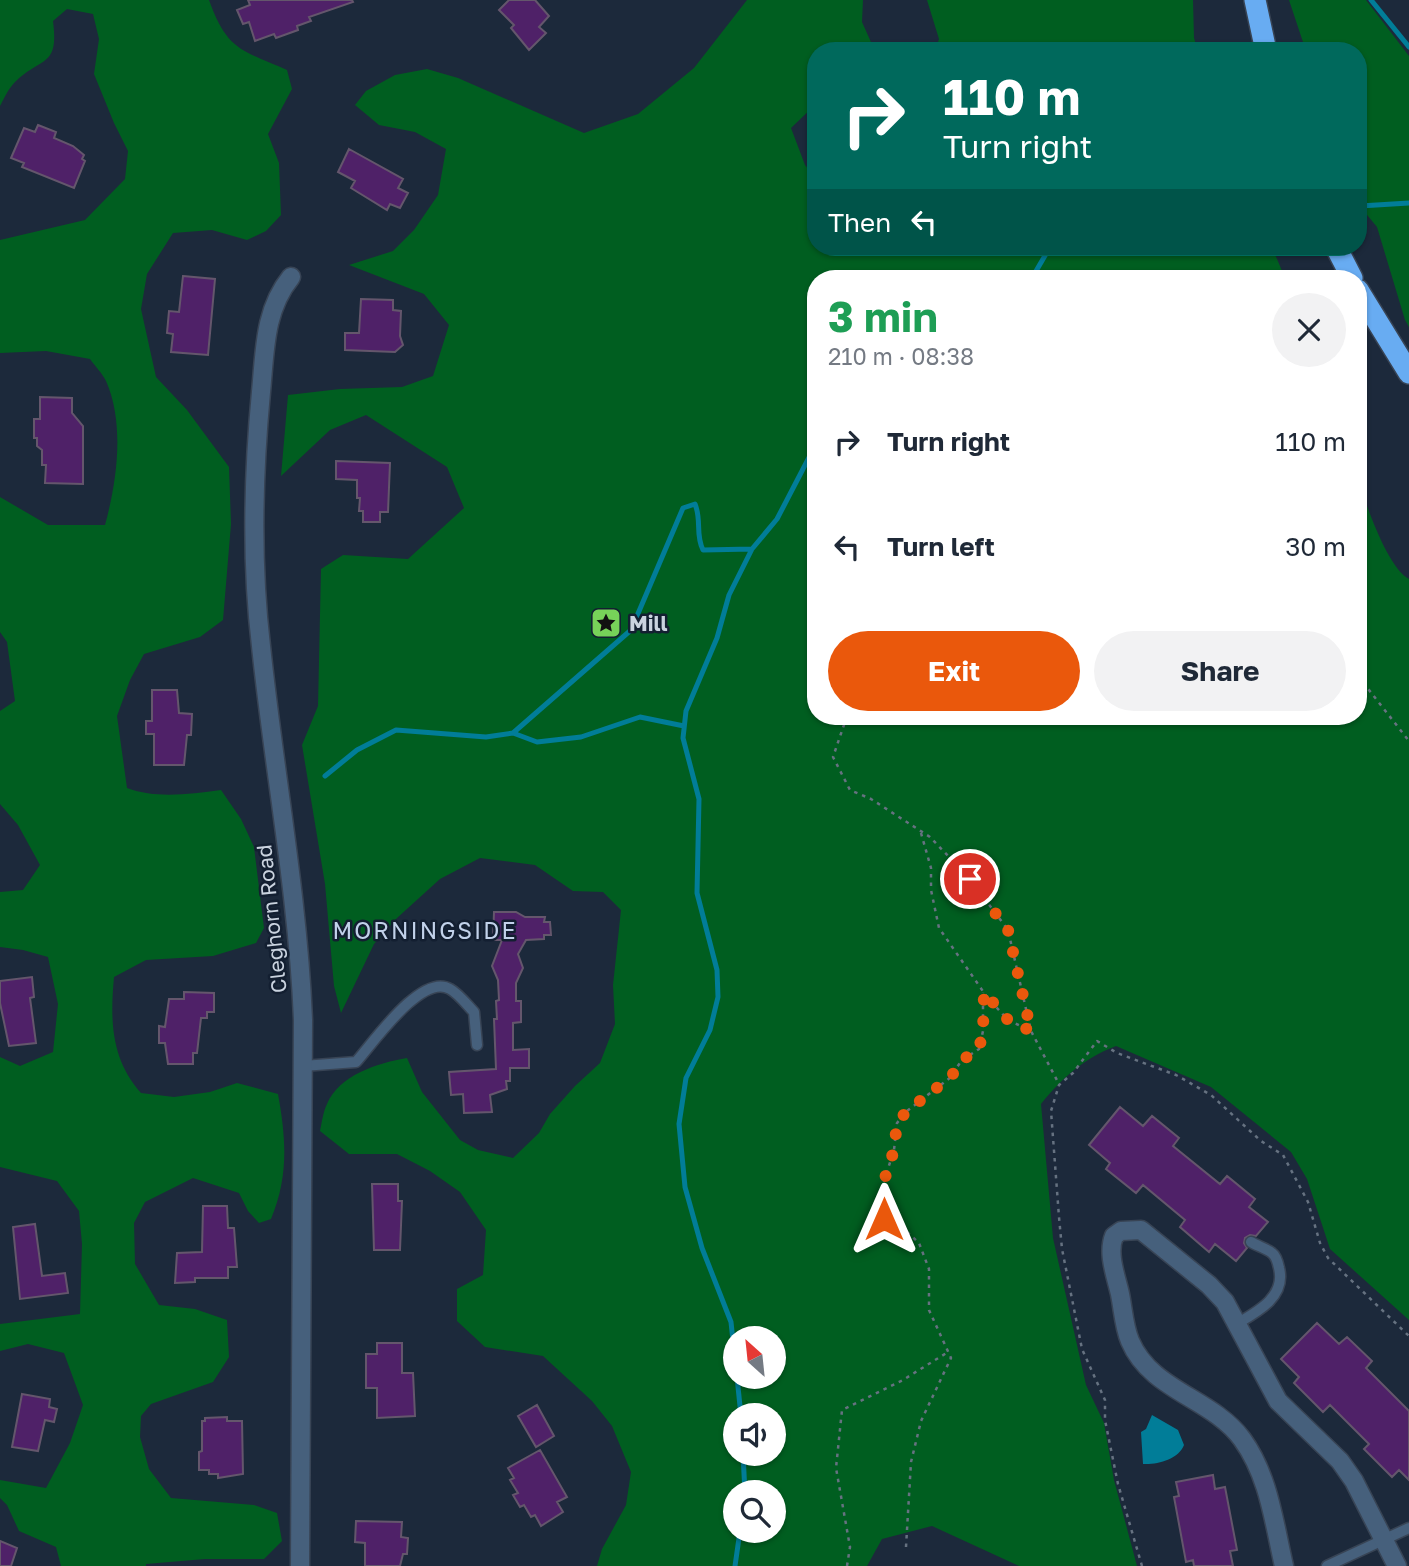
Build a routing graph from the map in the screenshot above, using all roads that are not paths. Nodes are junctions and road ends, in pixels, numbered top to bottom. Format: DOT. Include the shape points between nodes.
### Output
graph roads {
  1 [pos="1255,0"];
  2 [pos="1264,42"];
  3 [pos="292,277"];
  4 [pos="1367,305"];
  5 [pos="1409,373"];
  6 [pos="477,1045"];
  7 [pos="303,1066"];
  8 [pos="1251,1242"];
  9 [pos="1238,1323"];
  10 [pos="1409,1528"];
  11 [pos="1385,1540"];
  12 [pos="300,1566"];
  13 [pos="1284,1566"];
  14 [pos="1327,1566"];
  15 [pos="1397,1566"];
  1 -- 2 [label="highway"];
  3 -- 7 [label="street, Cleghorn Road" via="280,291 267,328 255,534 261,645 300,944"];
  4 -- 5 [label="highway"];
  6 -- 7 [label="lane" via="474,1012 449,988 432,986 418,993 356,1062"];
  7 -- 12 [label="street, Cleghorn Road"];
  8 -- 9 [label="lane" via="1272,1253 1280,1272 1279,1286 1262,1309"];
  9 -- 11 [label="street" via="1270,1390 1340,1461"];
  9 -- 13 [label="street" via="1209,1285 1141,1230 1114,1236 1111,1254 1129,1340 1151,1371 1241,1437 1265,1484"];
  10 -- 11 [label="lane"];
  11 -- 14 [label="lane"];
  11 -- 15 [label="street"];
}
